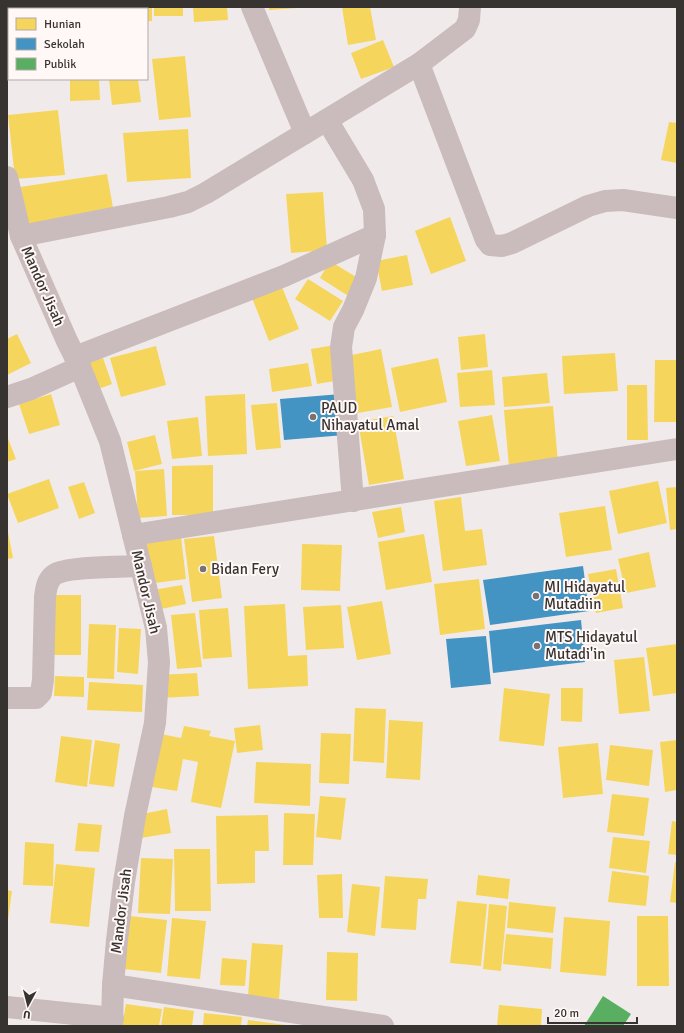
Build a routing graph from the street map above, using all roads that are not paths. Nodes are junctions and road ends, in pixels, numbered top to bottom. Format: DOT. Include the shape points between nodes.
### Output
graph roads {
  1 [pos="252,7"];
  2 [pos="470,7"];
  3 [pos="419,64"];
  4 [pos="327,120"];
  5 [pos="305,133"];
  6 [pos="7,177"];
  7 [pos="677,208"];
  8 [pos="375,235"];
  9 [pos="21,236"];
  10 [pos="77,362"];
  11 [pos="7,397"];
  12 [pos="677,449"];
  13 [pos="354,501"];
  14 [pos="133,535"];
  15 [pos="141,566"];
  16 [pos="7,698"];
  17 [pos="113,985"];
  18 [pos="7,1007"];
  19 [pos="112,1022"];
  20 [pos="383,1026"];
  1 -- 5 [label="street"];
  2 -- 3 [label="street" via="465,29"];
  3 -- 4 [label="street"];
  3 -- 7 [label="street" via="490,245 502,246 512,243 588,206 605,201 623,200"];
  4 -- 5 [label="street"];
  4 -- 8 [label="street" via="363,180 374,209"];
  5 -- 9 [label="street" via="188,202"];
  6 -- 9 [label="street, Mandor Jisah"];
  8 -- 10 [label="street" via="284,276"];
  8 -- 13 [label="street" via="366,278 344,326 341,347"];
  9 -- 10 [label="street, Mandor Jisah"];
  10 -- 11 [label="street" via="31,389"];
  10 -- 14 [label="street, Mandor Jisah" via="110,440"];
  12 -- 13 [label="street"];
  13 -- 14 [label="street"];
  14 -- 15 [label="street, Mandor Jisah"];
  15 -- 16 [label="street" via="68,570 54,575 46,587 41,693 36,698"];
  15 -- 17 [label="street, Mandor Jisah" via="156,628 159,662 155,722 124,882"];
  17 -- 19 [label="street, Mandor Jisah"];
  17 -- 20 [label="street"];
  18 -- 19 [label="street"];
}
